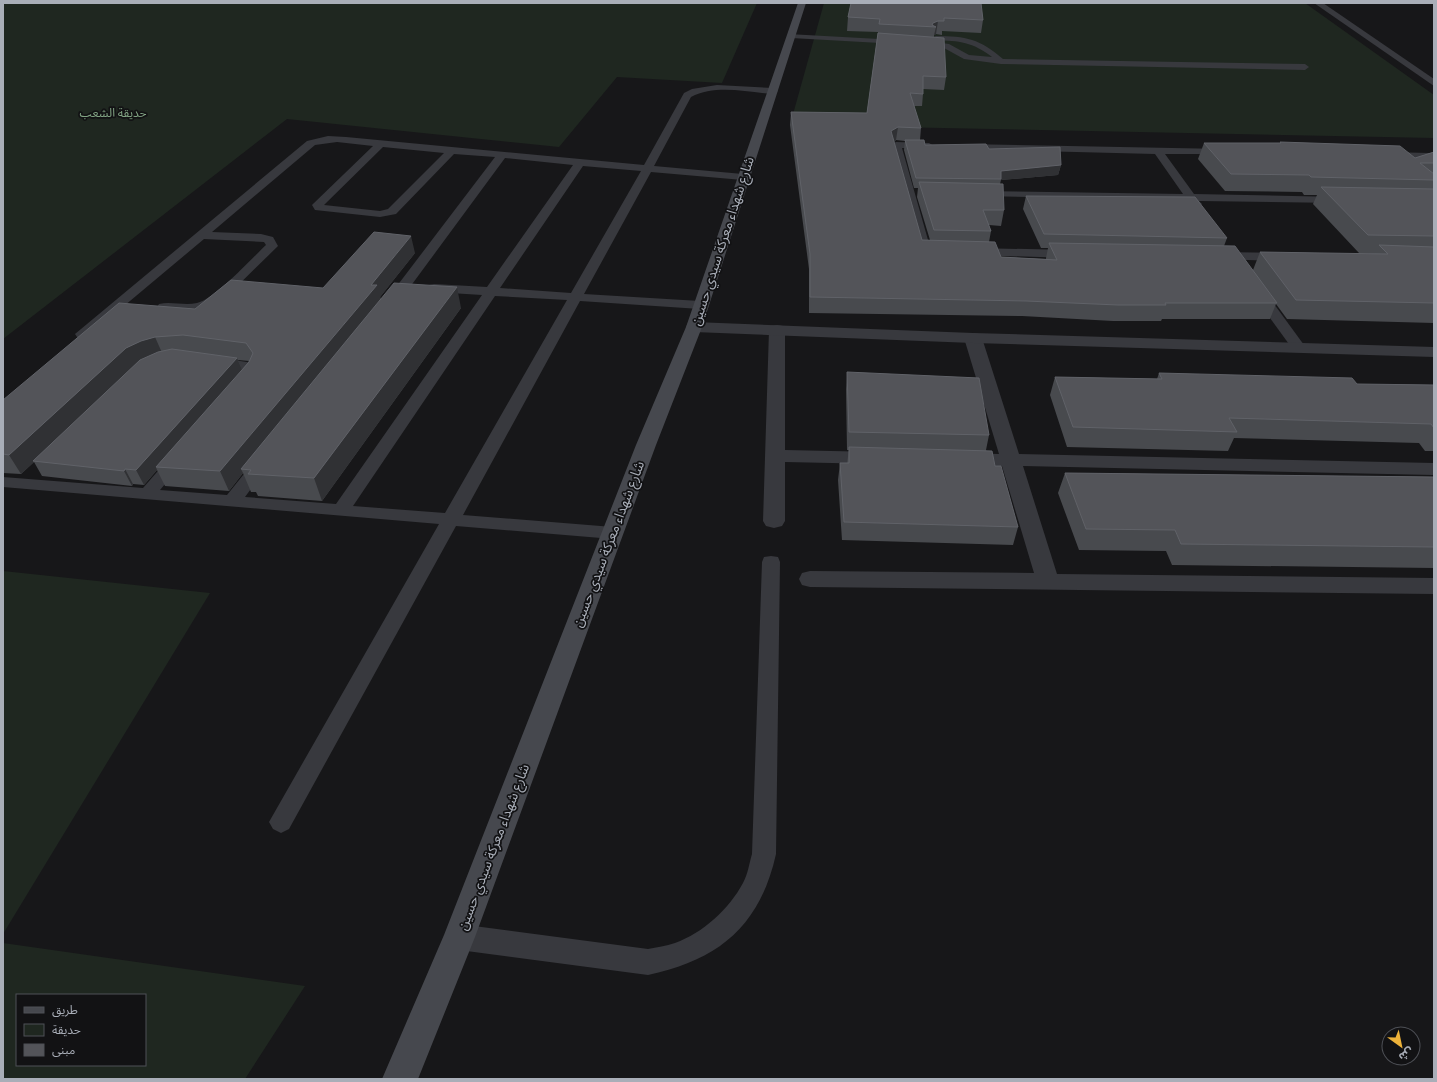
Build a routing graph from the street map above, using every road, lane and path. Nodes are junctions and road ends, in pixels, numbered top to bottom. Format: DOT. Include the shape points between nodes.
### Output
graph roads {
  1 [pos="802,3"];
  2 [pos="1318,3"];
  3 [pos="791,36"];
  4 [pos="858,40"];
  5 [pos="1001,61"];
  6 [pos="1305,67"];
  7 [pos="1434,83"];
  8 [pos="773,91"];
  9 [pos="381,144"];
  10 [pos="936,146"];
  11 [pos="952,146"];
  12 [pos="452,150"];
  13 [pos="1158,151"];
  14 [pos="1238,152"];
  15 [pos="502,155"];
  16 [pos="1374,155"];
  17 [pos="1434,159"];
  18 [pos="580,162"];
  19 [pos="648,168"];
  20 [pos="743,177"];
  21 [pos="972,193"];
  22 [pos="1191,197"];
  23 [pos="1348,200"];
  24 [pos="1203,215"];
  25 [pos="201,234"];
  26 [pos="1224,245"];
  27 [pos="933,251"];
  28 [pos="964,252"];
  29 [pos="1083,254"];
  30 [pos="1209,256"];
  31 [pos="1232,256"];
  32 [pos="1294,258"];
  33 [pos="1241,269"];
  34 [pos="1250,281"];
  35 [pos="405,286"];
  36 [pos="490,292"];
  37 [pos="574,297"];
  38 [pos="117,304"];
  39 [pos="133,305"];
  40 [pos="700,305"];
  41 [pos="149,306"];
  42 [pos="385,311"];
  43 [pos="694,327"];
  44 [pos="777,330"];
  45 [pos="973,338"];
  46 [pos="75,340"];
  47 [pos="1299,348"];
  48 [pos="1434,352"];
  49 [pos="199,360"];
  50 [pos="235,394"];
  51 [pos="188,447"];
  52 [pos="271,452"];
  53 [pos="775,456"];
  54 [pos="893,458"];
  55 [pos="948,459"];
  56 [pos="1011,460"];
  57 [pos="40,468"];
  58 [pos="1434,469"];
  59 [pos="3,482"];
  60 [pos="23,484"];
  61 [pos="147,494"];
  62 [pos="232,501"];
  63 [pos="341,510"];
  64 [pos="450,519"];
  65 [pos="774,521"];
  66 [pos="613,533"];
  67 [pos="771,562"];
  68 [pos="810,579"];
  69 [pos="1048,582"];
  70 [pos="1434,586"];
  71 [pos="281,822"];
  72 [pos="459,937"];
  73 [pos="400,1079"];
  1 -- 3 [label="main road, شارع شهداء معركة سيدي حسين"];
  2 -- 7 [label="lane"];
  3 -- 4 [label="lane"];
  3 -- 8 [label="main road, شارع شهداء معركة سيدي حسين"];
  4 -- 5 [label="lane" via="941,45 967,57"];
  4 -- 5 [label="lane" via="879,35 967,40 982,45"];
  5 -- 6 [label="lane"];
  8 -- 19 [label="lane" via="715,88 691,92 687,95"];
  8 -- 20 [label="main road, شارع شهداء معركة سيدي حسين"];
  9 -- 12 [label="lane"];
  9 -- 12 [label="lane" via="318,205 319,208 380,214 392,212"];
  9 -- 25 [label="lane" via="330,139 311,143"];
  10 -- 27 [label="lane" via="896,146 913,192 925,251"];
  11 -- 13 [label="lane"];
  12 -- 15 [label="lane"];
  13 -- 14 [label="lane"];
  13 -- 22 [label="lane"];
  15 -- 18 [label="lane"];
  15 -- 35 [label="lane"];
  16 -- 17 [label="lane" via="1430,156"];
  18 -- 19 [label="lane"];
  18 -- 36 [label="lane"];
  19 -- 20 [label="lane"];
  19 -- 37 [label="lane"];
  20 -- 40 [label="main road, شارع شهداء معركة سيدي حسين"];
  21 -- 22 [label="lane"];
  22 -- 23 [label="lane"];
  22 -- 24 [label="lane"];
  25 -- 38 [label="lane"];
  25 -- 41 [label="lane" via="261,238 269,240 272,246 208,304 187,309"];
  26 -- 31 [label="lane"];
  28 -- 29 [label="lane"];
  30 -- 31 [label="lane"];
  31 -- 32 [label="lane"];
  31 -- 33 [label="lane"];
  34 -- 47 [label="lane"];
  35 -- 36 [label="lane"];
  35 -- 42 [label="lane"];
  36 -- 37 [label="lane"];
  36 -- 63 [label="lane"];
  37 -- 40 [label="lane"];
  37 -- 64 [label="lane"];
  38 -- 39 [label="lane"];
  38 -- 46 [label="lane"];
  40 -- 43 [label="main road, شارع شهداء معركة سيدي حسين"];
  43 -- 44 [label="street"];
  43 -- 66 [label="main road, شارع شهداء معركة سيدي حسين"];
  44 -- 45 [label="street"];
  44 -- 53 [label="street"];
  45 -- 47 [label="street"];
  45 -- 56 [label="street"];
  47 -- 48 [label="street"];
  49 -- 50 [label="lane" via="242,364 251,368 250,376"];
  51 -- 61 [label="lane"];
  52 -- 62 [label="lane"];
  53 -- 54 [label="street"];
  53 -- 65 [label="street"];
  55 -- 56 [label="street"];
  56 -- 58 [label="street"];
  56 -- 69 [label="street"];
  57 -- 60 [label="lane"];
  59 -- 60 [label="lane"];
  60 -- 61 [label="lane"];
  61 -- 62 [label="lane"];
  62 -- 63 [label="lane"];
  63 -- 64 [label="lane"];
  64 -- 66 [label="lane"];
  64 -- 71 [label="lane"];
  66 -- 72 [label="main road, شارع شهداء معركة سيدي حسين"];
  67 -- 72 [label="lane" via="764,854 758,880 745,903 727,924 704,942 677,955 648,962"];
  68 -- 69 [label="street"];
  69 -- 70 [label="street"];
  72 -- 73 [label="main road, شارع شهداء معركة سيدي حسين"];
}
